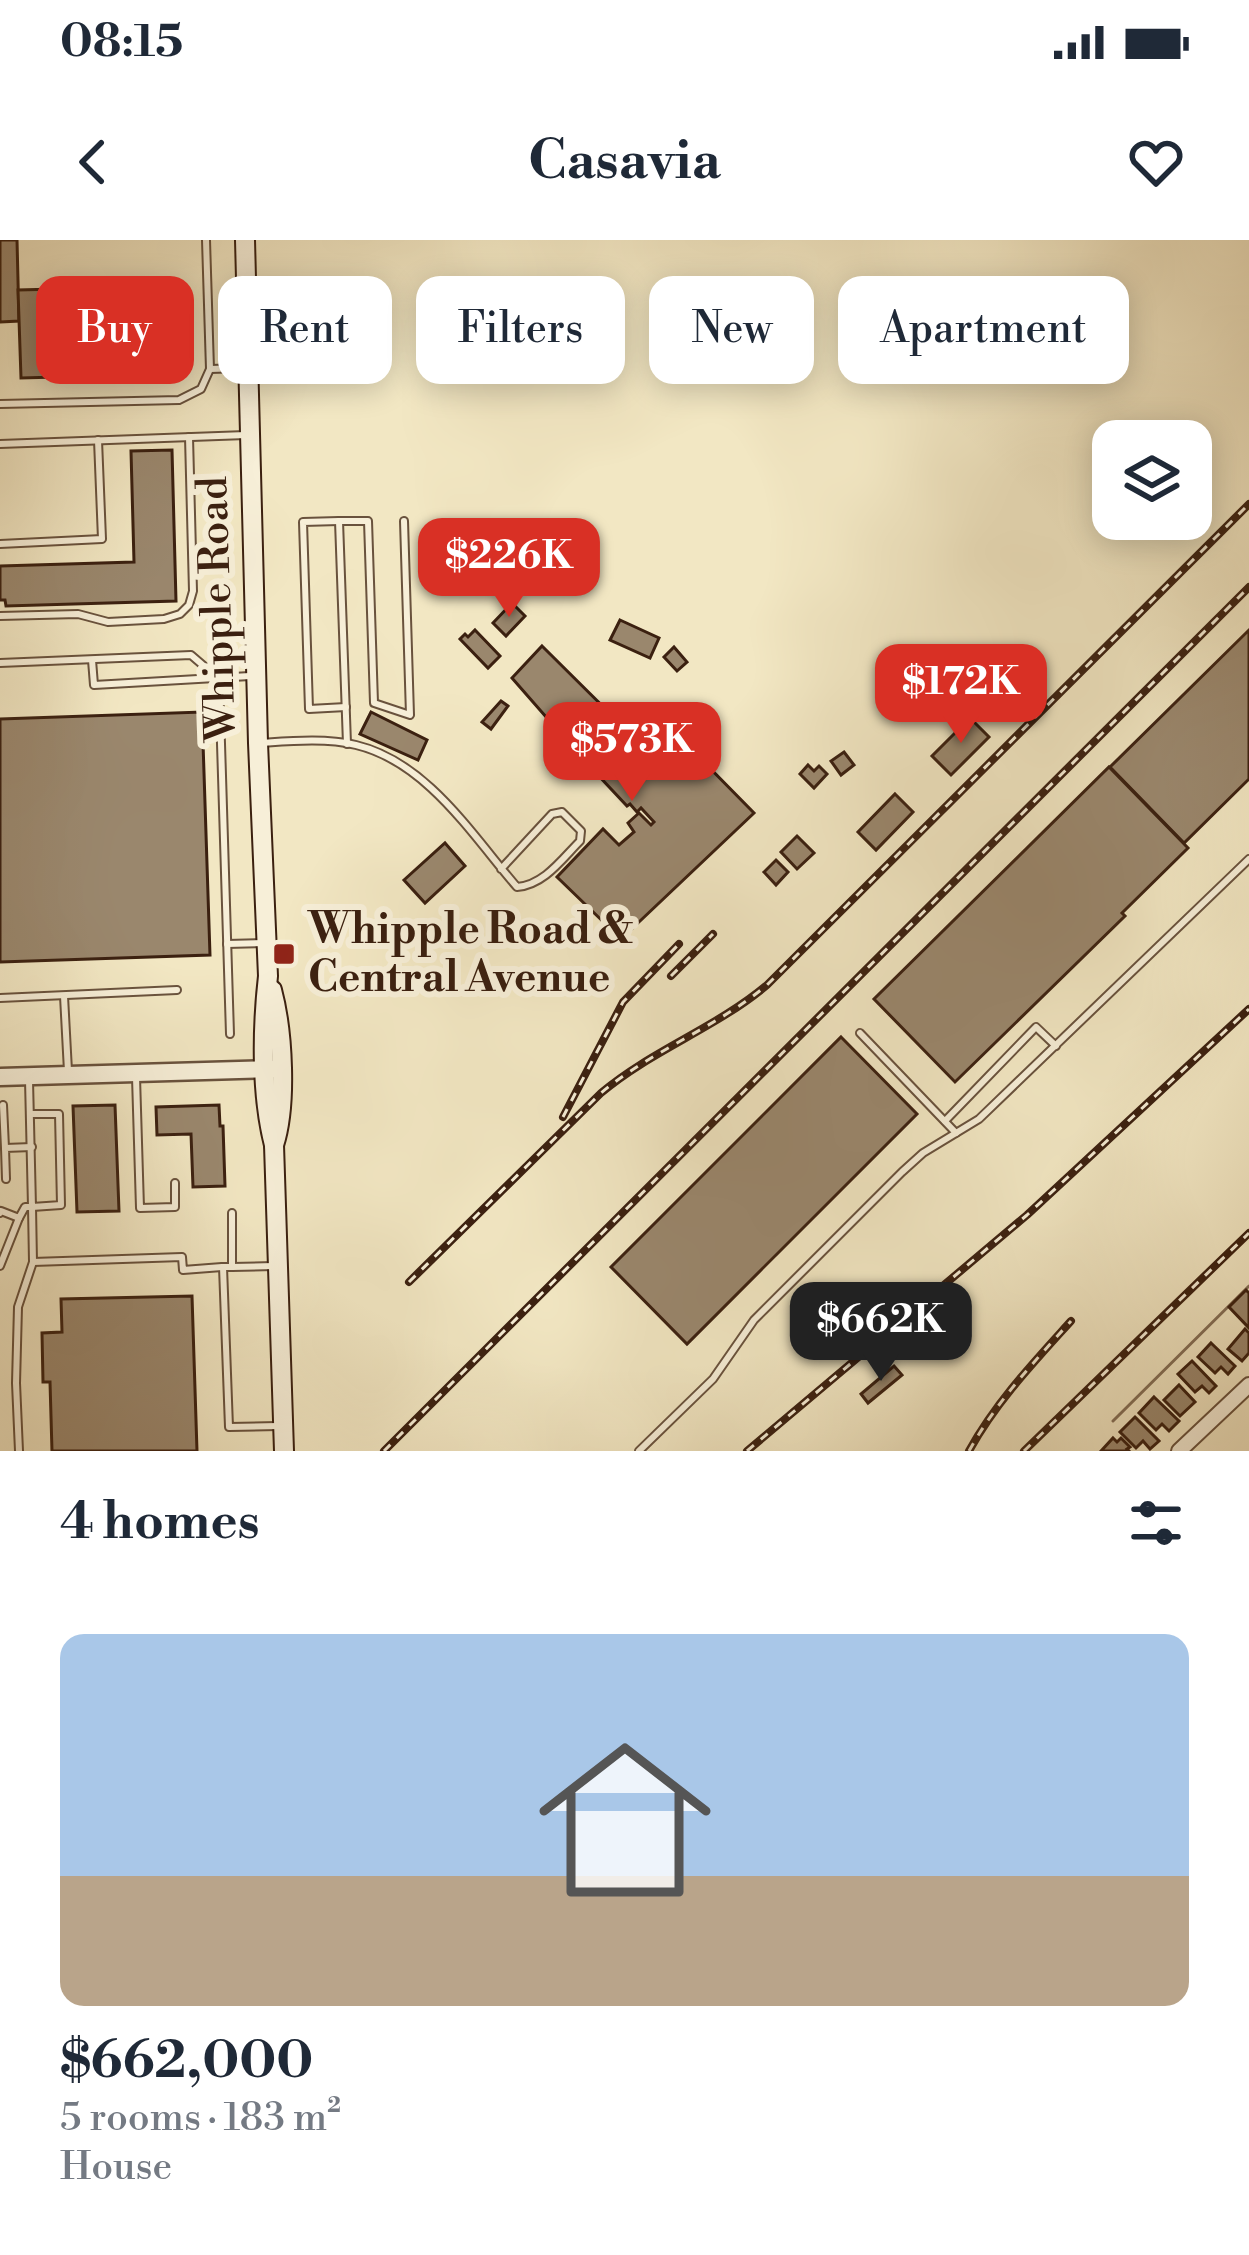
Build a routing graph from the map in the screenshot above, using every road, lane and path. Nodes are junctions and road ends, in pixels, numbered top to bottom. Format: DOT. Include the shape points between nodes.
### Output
graph roads {
  1 [pos="206,240"];
  2 [pos="245,240"];
  3 [pos="246,276"];
  4 [pos="210,368"];
  5 [pos="218,368"];
  6 [pos="248,384"];
  7 [pos="0,404"];
  8 [pos="249,434"];
  9 [pos="189,437"];
  10 [pos="98,440"];
  11 [pos="0,444"];
  12 [pos="339,521"];
  13 [pos="404,521"];
  14 [pos="0,544"];
  15 [pos="0,616"];
  16 [pos="92,659"];
  17 [pos="0,663"];
  18 [pos="256,676"];
  19 [pos="219,679"];
  20 [pos="346,707"];
  21 [pos="258,743"];
  22 [pos="347,744"];
  23 [pos="1249,859"];
  24 [pos="502,869"];
  25 [pos="268,943"];
  26 [pos="227,944"];
  27 [pos="177,990"];
  28 [pos="64,996"];
  29 [pos="0,998"];
  30 [pos="860,1033"];
  31 [pos="230,1034"];
  32 [pos="1056,1046"];
  33 [pos="273,1069"];
  34 [pos="136,1073"];
  35 [pos="68,1075"];
  36 [pos="29,1076"];
  37 [pos="0,1077"];
  38 [pos="3,1105"];
  39 [pos="30,1114"];
  40 [pos="945,1121"];
  41 [pos="956,1133"];
  42 [pos="5,1148"];
  43 [pos="32,1148"];
  44 [pos="6,1179"];
  45 [pos="175,1183"];
  46 [pos="32,1207"];
  47 [pos="0,1213"];
  48 [pos="232,1213"];
  49 [pos="19,1218"];
  50 [pos="33,1262"];
  51 [pos="0,1265"];
  52 [pos="277,1266"];
  53 [pos="228,1267"];
  54 [pos="1249,1384"];
  55 [pos="283,1426"];
  56 [pos="19,1451"];
  57 [pos="284,1451"];
  58 [pos="639,1451"];
  59 [pos="1180,1451"];
  1 -- 4 [label="lane"];
  2 -- 3 [label="main road, Whipple Road"];
  4 -- 5 [label="lane"];
  4 -- 7 [label="lane" via="201,388 178,400"];
  6 -- 8 [label="main road, Whipple Road"];
  8 -- 9 [label="lane"];
  8 -- 18 [label="main road, Whipple Road"];
  9 -- 10 [label="lane"];
  9 -- 15 [label="lane" via="194,591 180,614 108,622 77,614"];
  10 -- 11 [label="lane"];
  10 -- 14 [label="lane" via="102,539"];
  12 -- 13 [label="lane" via="368,521 374,703 410,716"];
  12 -- 20 [label="lane"];
  12 -- 20 [label="lane" via="303,522 309,709"];
  16 -- 17 [label="lane"];
  16 -- 19 [label="lane" via="190,656"];
  16 -- 19 [label="lane" via="94,685"];
  18 -- 19 [label="lane"];
  18 -- 21 [label="main road, Whipple Road"];
  19 -- 26 [label="lane"];
  20 -- 22 [label="lane"];
  21 -- 22 [label="lane"];
  21 -- 25 [label="main road, Whipple Road"];
  22 -- 24 [label="lane" via="422,778"];
  23 -- 32 [label="lane"];
  24 -- 24 [label="lane" via="517,887 532,886 581,831 562,812 552,814"];
  25 -- 26 [label="lane"];
  25 -- 33 [label="main road, Whipple Road" via="278,1012"];
  26 -- 31 [label="lane"];
  27 -- 28 [label="lane"];
  28 -- 29 [label="lane"];
  28 -- 35 [label="lane"];
  30 -- 40 [label="lane"];
  32 -- 40 [label="lane" via="1036,1027"];
  32 -- 41 [label="lane"];
  33 -- 34 [label="street"];
  33 -- 52 [label="main road, Whipple Road" via="282,1120 274,1145"];
  34 -- 35 [label="street"];
  34 -- 45 [label="lane" via="140,1208 175,1207"];
  35 -- 36 [label="street"];
  36 -- 37 [label="street"];
  36 -- 39 [label="lane"];
  38 -- 42 [label="lane"];
  39 -- 43 [label="lane"];
  39 -- 46 [label="lane" via="59,1114 61,1205"];
  40 -- 41 [label="lane"];
  41 -- 58 [label="lane" via="902,1172 754,1320 713,1379"];
  42 -- 43 [label="lane"];
  42 -- 44 [label="lane"];
  43 -- 46 [label="lane"];
  46 -- 49 [label="lane"];
  46 -- 50 [label="lane"];
  47 -- 49 [label="lane"];
  48 -- 53 [label="lane"];
  49 -- 51 [label="lane"];
  50 -- 53 [label="lane" via="182,1257 183,1270"];
  50 -- 56 [label="lane" via="18,1307"];
  52 -- 53 [label="lane"];
  52 -- 55 [label="main road, Whipple Road"];
  53 -- 55 [label="lane" via="229,1427"];
  54 -- 59 [label="street"];
  55 -- 57 [label="main road, Whipple Road"];
}
